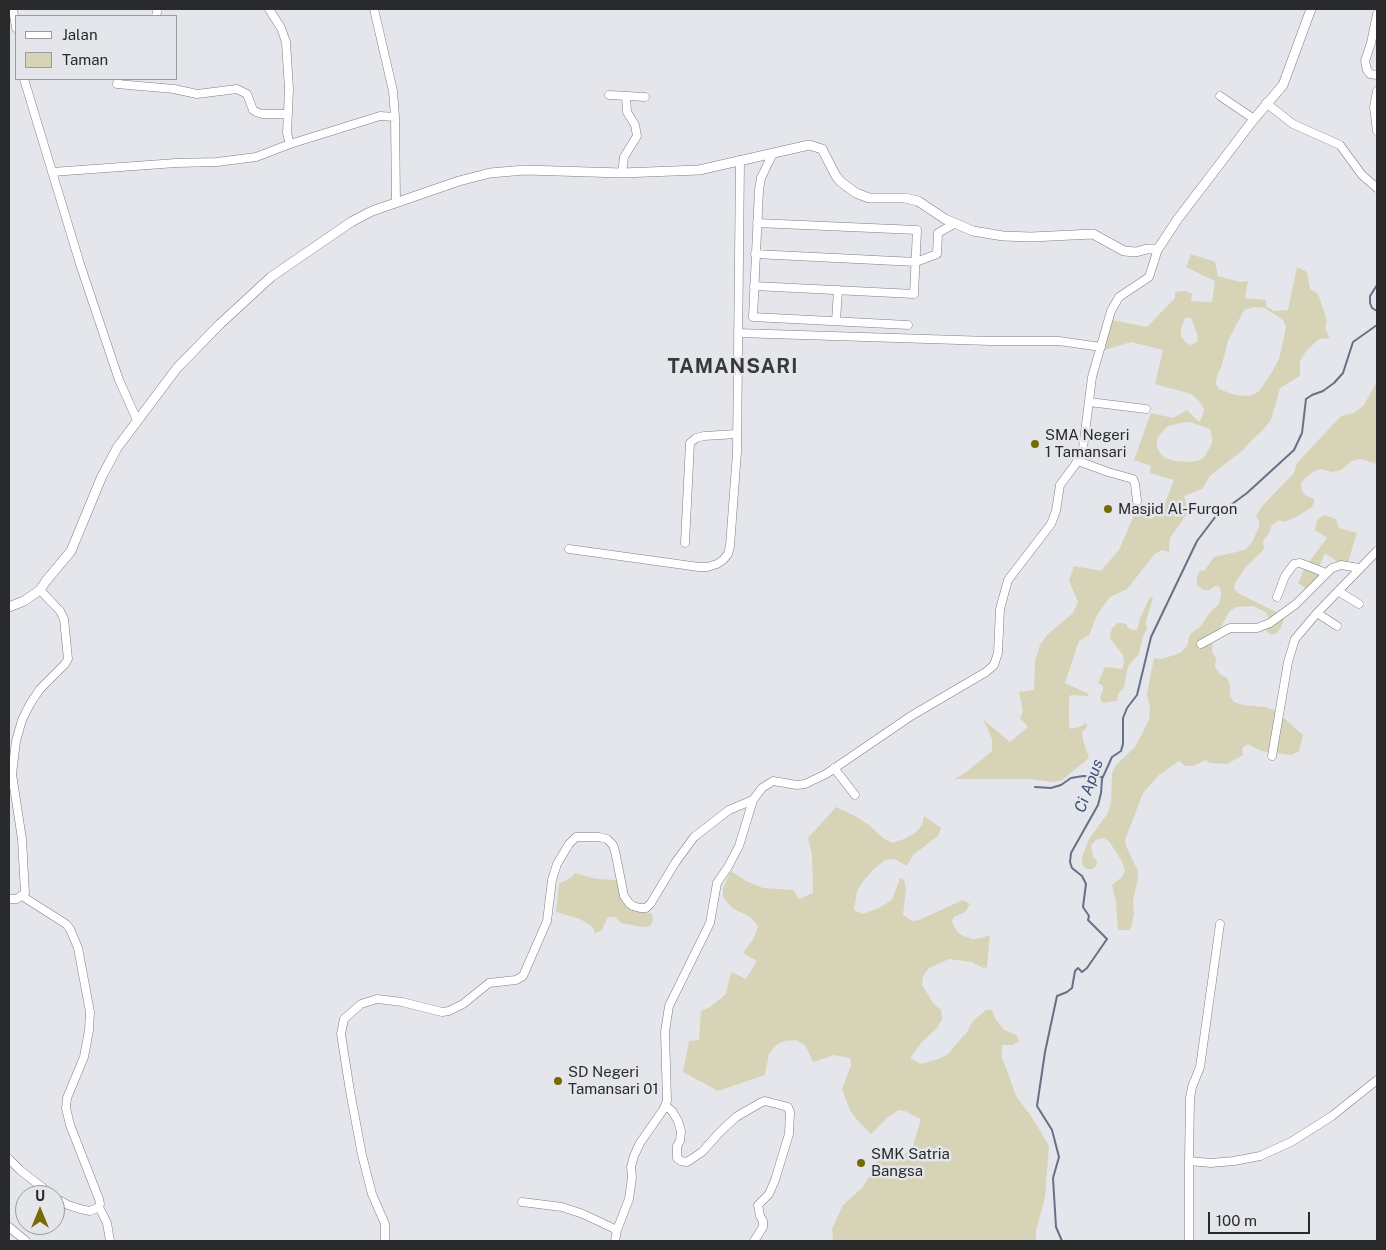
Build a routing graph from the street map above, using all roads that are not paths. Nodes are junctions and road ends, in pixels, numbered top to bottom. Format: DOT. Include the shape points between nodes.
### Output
graph roads {
  1 [pos="13,9"];
  2 [pos="269,9"];
  3 [pos="374,9"];
  4 [pos="1311,9"];
  5 [pos="1377,14"];
  6 [pos="15,22"];
  7 [pos="1374,44"];
  8 [pos="1377,75"];
  9 [pos="24,80"];
  10 [pos="118,80"];
  11 [pos="1377,91"];
  12 [pos="609,95"];
  13 [pos="626,96"];
  14 [pos="1220,96"];
  15 [pos="645,97"];
  16 [pos="1266,103"];
  17 [pos="288,114"];
  18 [pos="395,117"];
  19 [pos="1254,119"];
  20 [pos="1377,131"];
  21 [pos="290,144"];
  22 [pos="773,153"];
  23 [pos="740,160"];
  24 [pos="52,172"];
  25 [pos="622,173"];
  26 [pos="1377,188"];
  27 [pos="396,201"];
  28 [pos="757,223"];
  29 [pos="954,224"];
  30 [pos="1158,249"];
  31 [pos="756,254"];
  32 [pos="916,262"];
  33 [pos="754,286"];
  34 [pos="838,290"];
  35 [pos="836,321"];
  36 [pos="908,325"];
  37 [pos="738,333"];
  38 [pos="1102,347"];
  39 [pos="1089,402"];
  40 [pos="1146,409"];
  41 [pos="137,420"];
  42 [pos="737,434"];
  43 [pos="1078,460"];
  44 [pos="1137,501"];
  45 [pos="685,543"];
  46 [pos="569,549"];
  47 [pos="1377,551"];
  48 [pos="1359,568"];
  49 [pos="1326,574"];
  50 [pos="40,590"];
  51 [pos="1338,591"];
  52 [pos="1277,597"];
  53 [pos="1359,604"];
  54 [pos="9,607"];
  55 [pos="1317,613"];
  56 [pos="1337,626"];
  57 [pos="1201,644"];
  58 [pos="1272,756"];
  59 [pos="834,768"];
  60 [pos="854,795"];
  61 [pos="753,800"];
  62 [pos="22,896"];
  63 [pos="9,899"];
  64 [pos="1220,924"];
  65 [pos="1377,1080"];
  66 [pos="666,1106"];
  67 [pos="9,1159"];
  68 [pos="1189,1161"];
  69 [pos="39,1185"];
  70 [pos="522,1202"];
  71 [pos="65,1203"];
  72 [pos="98,1208"];
  73 [pos="9,1227"];
  74 [pos="617,1230"];
  75 [pos="26,1241"];
  76 [pos="110,1241"];
  77 [pos="385,1241"];
  78 [pos="615,1241"];
  79 [pos="754,1241"];
  80 [pos="1189,1241"];
  1 -- 6 [label="street"];
  2 -- 17 [label="street" via="282,28 286,42"];
  3 -- 18 [label="street"];
  4 -- 16 [label="main road" via="1286,81"];
  5 -- 7 [label="street"];
  7 -- 8 [label="street" via="1365,61 1370,74"];
  9 -- 24 [label="street"];
  10 -- 17 [label="street" via="117,84 197,94 237,88 247,94 256,112"];
  11 -- 20 [label="street" via="1374,107"];
  12 -- 13 [label="street"];
  13 -- 15 [label="street"];
  13 -- 25 [label="street" via="627,114 635,125 637,136 624,157"];
  14 -- 19 [label="street"];
  16 -- 19 [label="main road"];
  16 -- 26 [label="street" via="1293,124 1340,145"];
  17 -- 21 [label="street"];
  18 -- 21 [label="street" via="380,116"];
  18 -- 27 [label="street"];
  19 -- 30 [label="main road"];
  21 -- 24 [label="street" via="256,157 217,162"];
  22 -- 23 [label="main road"];
  22 -- 28 [label="street" via="758,190"];
  22 -- 29 [label="main road" via="809,145 819,147 841,182 856,193 869,198 918,201"];
  23 -- 25 [label="main road" via="698,170"];
  23 -- 37 [label="street"];
  24 -- 41 [label="street" via="119,380"];
  25 -- 27 [label="main road" via="495,172"];
  27 -- 41 [label="main road" via="351,222 271,277 177,368"];
  28 -- 31 [label="street"];
  28 -- 32 [label="street" via="918,230"];
  29 -- 30 [label="main road" via="1003,236 1093,234 1130,252"];
  29 -- 32 [label="street" via="938,233 937,254"];
  30 -- 38 [label="street" via="1149,277 1115,302"];
  31 -- 32 [label="street"];
  31 -- 33 [label="street"];
  32 -- 34 [label="street" via="914,294"];
  33 -- 34 [label="street"];
  33 -- 35 [label="street" via="752,317"];
  34 -- 35 [label="street"];
  35 -- 36 [label="street"];
  37 -- 38 [label="street" via="1059,341"];
  37 -- 42 [label="street"];
  38 -- 39 [label="street" via="1092,377"];
  39 -- 40 [label="street"];
  39 -- 43 [label="street" via="1085,442"];
  41 -- 50 [label="main road" via="102,476 71,551"];
  42 -- 45 [label="street" via="704,436 690,442"];
  42 -- 46 [label="street" via="730,546 723,560 699,567"];
  43 -- 44 [label="street" via="1133,479"];
  43 -- 59 [label="street" via="1060,485 1051,524 1008,580 1000,609 998,653 994,666"];
  47 -- 48 [label="street"];
  48 -- 49 [label="street" via="1338,566"];
  48 -- 51 [label="street"];
  49 -- 52 [label="street" via="1300,563 1294,564"];
  49 -- 57 [label="street" via="1296,604 1270,623 1257,628 1230,628"];
  50 -- 54 [label="main road"];
  50 -- 62 [label="street" via="64,619 68,659 30,704 16,742 12,774 22,839"];
  51 -- 53 [label="street"];
  51 -- 55 [label="street"];
  55 -- 56 [label="street"];
  55 -- 58 [label="street" via="1296,639 1290,654"];
  59 -- 60 [label="street"];
  59 -- 61 [label="street" via="805,784 768,783"];
  61 -- 66 [label="street" via="739,846 717,883 710,922 669,1006 665,1032"];
  61 -- 77 [label="street" via="729,810 694,838 646,908 628,903 624,896 613,845 599,837 576,837 557,864 547,921 523,976 516,980 489,983 449,1011 377,999 361,1004 344,1018 341,1034 350,1091 372,1194 385,1224"];
  62 -- 63 [label="street"];
  62 -- 72 [label="street" via="66,924 78,948 90,1012 89,1030 84,1058 66,1108 70,1126 100,1199"];
  64 -- 68 [label="street" via="1200,1067 1190,1098"];
  65 -- 68 [label="street" via="1314,1129 1260,1156 1211,1163"];
  66 -- 74 [label="street" via="634,1156 629,1199"];
  66 -- 79 [label="street" via="682,1131 677,1158 687,1162 702,1152 736,1117 760,1103 788,1107 790,1134 769,1194 758,1205 763,1227"];
  67 -- 69 [label="street"];
  68 -- 80 [label="street"];
  70 -- 74 [label="street" via="583,1214"];
  71 -- 72 [label="street" via="90,1211"];
  72 -- 76 [label="street" via="107,1223"];
  73 -- 75 [label="street"];
  74 -- 78 [label="street"];
}
